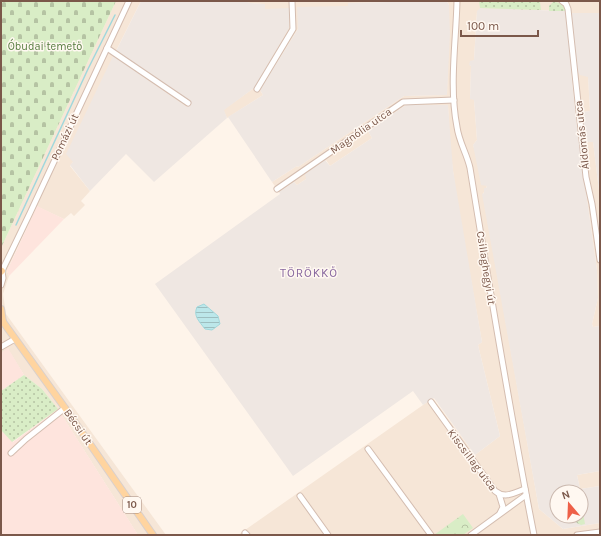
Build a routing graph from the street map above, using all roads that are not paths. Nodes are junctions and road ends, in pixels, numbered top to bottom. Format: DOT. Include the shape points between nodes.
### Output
graph roads {
  1 [pos="129,1"];
  2 [pos="292,1"];
  3 [pos="457,1"];
  4 [pos="562,1"];
  5 [pos="107,48"];
  6 [pos="257,89"];
  7 [pos="454,100"];
  8 [pos="188,103"];
  9 [pos="277,189"];
  10 [pos="600,260"];
  11 [pos="1,272"];
  12 [pos="1,285"];
  13 [pos="1,309"];
  14 [pos="2,321"];
  15 [pos="15,339"];
  16 [pos="1,347"];
  17 [pos="431,402"];
  18 [pos="65,408"];
  19 [pos="368,449"];
  20 [pos="11,453"];
  21 [pos="525,488"];
  22 [pos="499,494"];
  23 [pos="526,495"];
  24 [pos="300,496"];
  25 [pos="500,514"];
  26 [pos="600,532"];
  27 [pos="150,533"];
  28 [pos="328,535"];
  29 [pos="431,535"];
  30 [pos="471,535"];
  31 [pos="534,535"];
  32 [pos="577,535"];
  1 -- 5 [label="street, Pomázi út"];
  2 -- 6 [label="street" via="293,29"];
  3 -- 7 [label="street, Csillaghegyi út"];
  4 -- 10 [label="street, Áldomás utca" via="568,9 586,177"];
  5 -- 8 [label="street"];
  5 -- 11 [label="street, Pomázi út"];
  7 -- 9 [label="street, Magnólia utca" via="403,102"];
  7 -- 21 [label="street, Csillaghegyi út" via="458,131 470,168"];
  11 -- 12 [label="street"];
  13 -- 14 [label="main road"];
  14 -- 15 [label="main road, Bécsi út / 10"];
  15 -- 16 [label="street"];
  15 -- 18 [label="main road, Bécsi út / 10"];
  17 -- 22 [label="street, Kiscsillag utca"];
  18 -- 20 [label="street"];
  18 -- 27 [label="main road, Bécsi út / 10"];
  19 -- 29 [label="street"];
  21 -- 22 [label="street, Kiscsillag utca" via="507,495"];
  21 -- 23 [label="street, Csillaghegyi út"];
  22 -- 25 [label="street" via="503,507"];
  23 -- 25 [label="street"];
  23 -- 31 [label="street, Csillaghegyi út"];
  24 -- 28 [label="street"];
  25 -- 30 [label="street"];
  26 -- 32 [label="street"];
}
